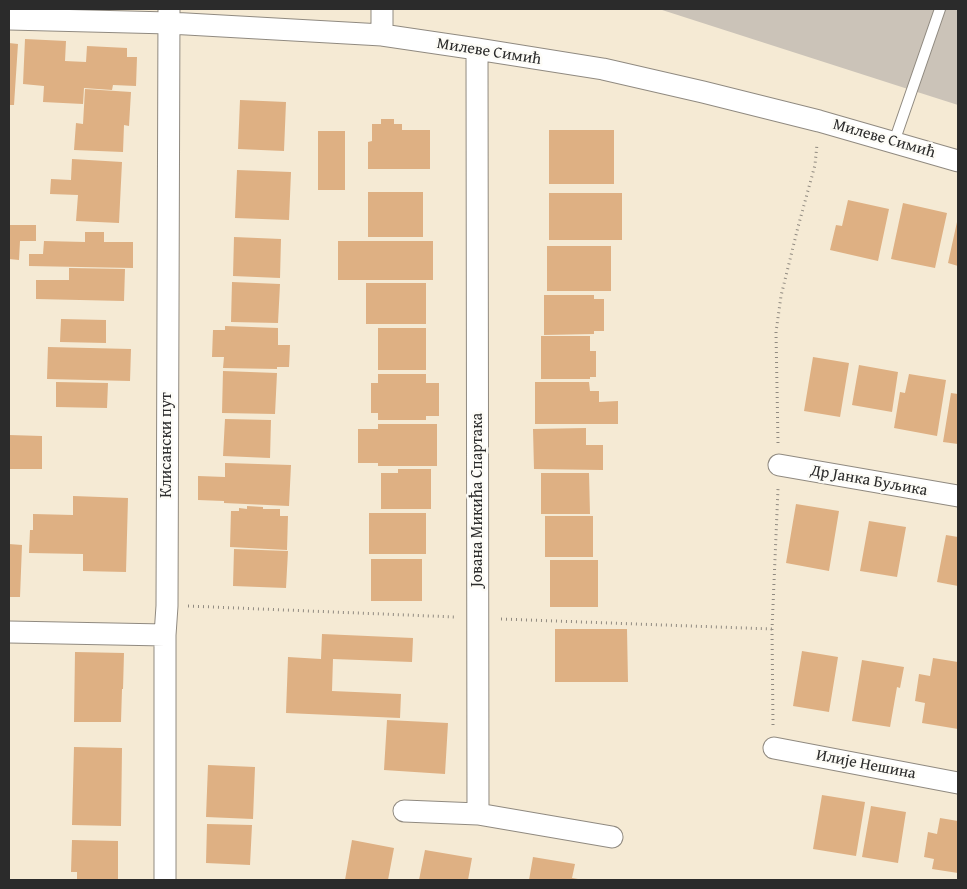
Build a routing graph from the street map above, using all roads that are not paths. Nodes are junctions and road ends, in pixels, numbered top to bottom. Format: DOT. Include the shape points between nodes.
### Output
graph roads {
  1 [pos="382,9"];
  2 [pos="940,9"];
  3 [pos="168,16"];
  4 [pos="9,19"];
  5 [pos="382,35"];
  6 [pos="477,49"];
  7 [pos="894,142"];
  8 [pos="958,161"];
  9 [pos="779,465"];
  10 [pos="958,496"];
  11 [pos="9,632"];
  12 [pos="166,635"];
  13 [pos="774,748"];
  14 [pos="958,783"];
  15 [pos="404,811"];
  16 [pos="478,814"];
  17 [pos="612,837"];
  18 [pos="165,880"];
  1 -- 5 [label="street"];
  2 -- 7 [label="lane"];
  3 -- 4 [label="street, Милеве Симић"];
  3 -- 5 [label="street, Милеве Симић"];
  3 -- 12 [label="street, Клисански пут"];
  5 -- 6 [label="street, Милеве Симић"];
  6 -- 7 [label="street, Милеве Симић" via="602,69"];
  6 -- 16 [label="street, Јована Микића Спартака"];
  7 -- 8 [label="street, Милеве Симић"];
  9 -- 10 [label="street, Др Јанка Буљика"];
  11 -- 12 [label="street"];
  12 -- 18 [label="street, Клисански пут"];
  13 -- 14 [label="street, Илије Нешина"];
  15 -- 16 [label="street"];
  16 -- 17 [label="street"];
}
